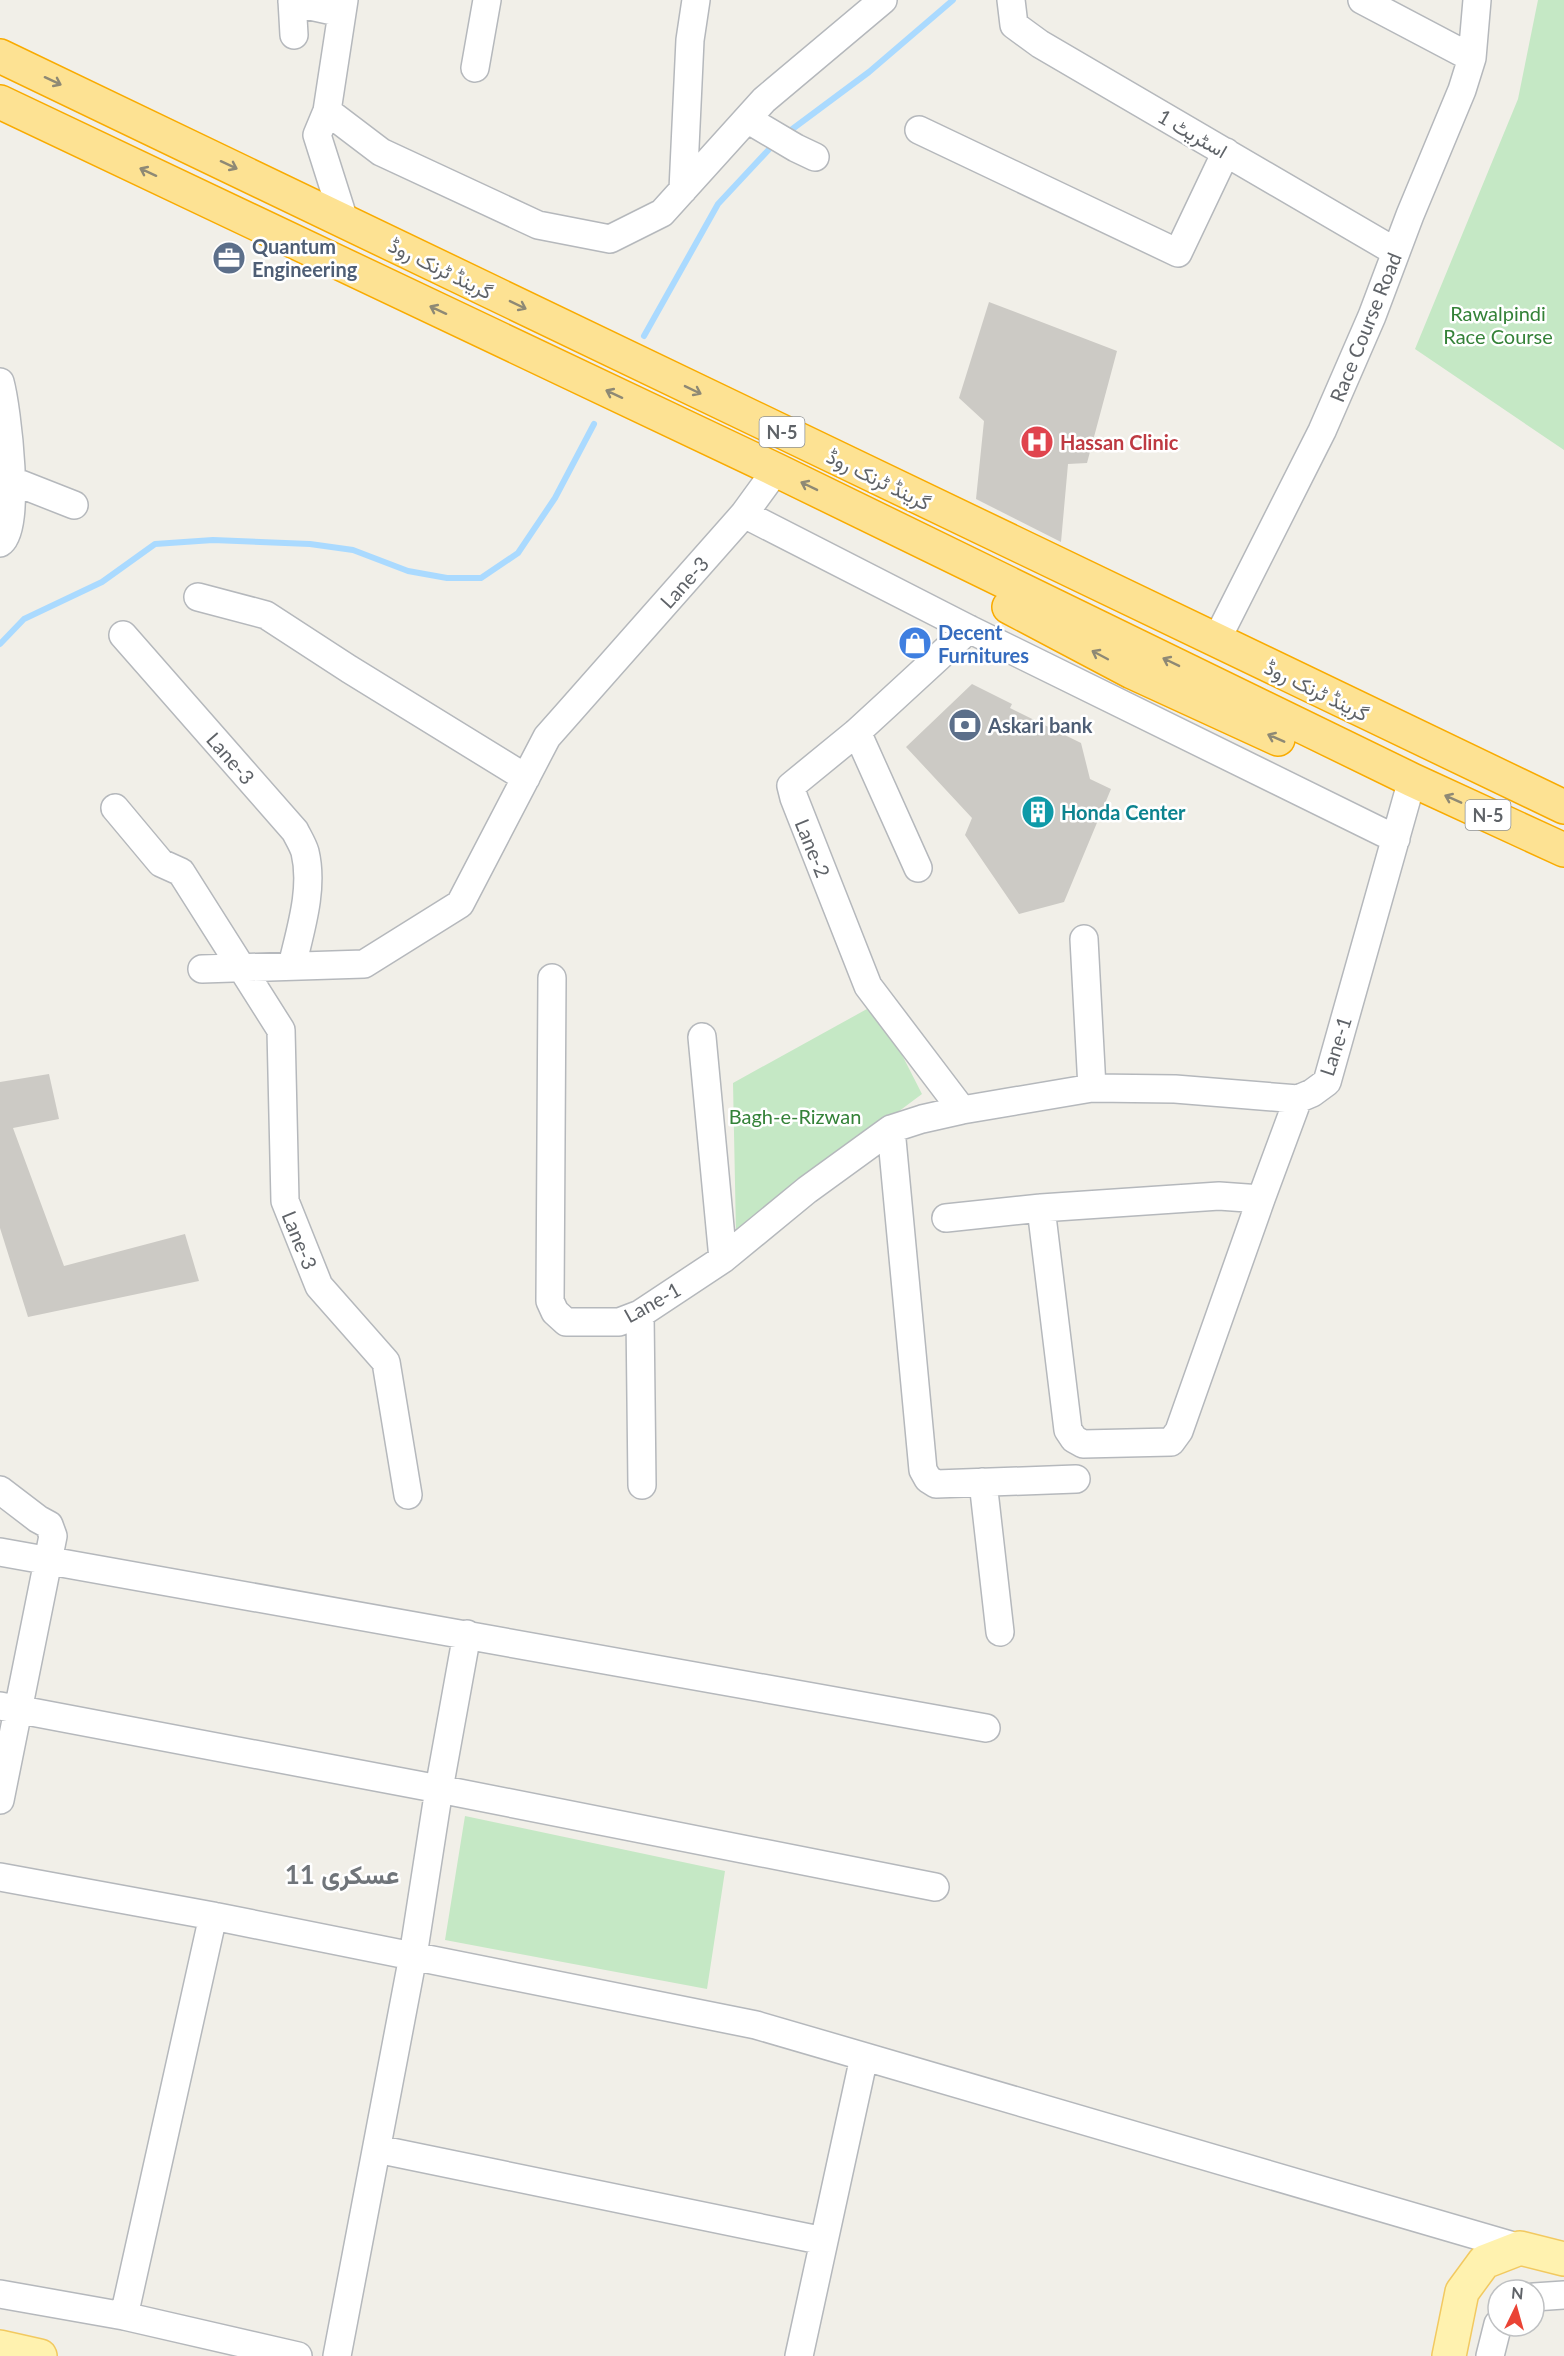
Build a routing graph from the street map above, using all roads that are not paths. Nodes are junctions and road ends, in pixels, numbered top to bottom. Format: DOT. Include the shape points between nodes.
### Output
graph roads {
  1 [pos="487,0"];
  2 [pos="696,0"];
  3 [pos="884,0"];
  4 [pos="1011,0"];
  5 [pos="1362,0"];
  6 [pos="1477,0"];
  7 [pos="292,1"];
  8 [pos="343,6"];
  9 [pos="294,35"];
  10 [pos="3,54"];
  11 [pos="1472,58"];
  12 [pos="475,68"];
  13 [pos="0,102"];
  14 [pos="327,111"];
  15 [pos="747,119"];
  16 [pos="919,130"];
  17 [pos="1226,152"];
  18 [pos="815,157"];
  19 [pos="683,190"];
  20 [pos="344,220"];
  21 [pos="1396,252"];
  22 [pos="0,382"];
  23 [pos="776,470"];
  24 [pos="13,481"];
  25 [pos="74,506"];
  26 [pos="862,512"];
  27 [pos="744,514"];
  28 [pos="0,543"];
  29 [pos="198,597"];
  30 [pos="969,629"];
  31 [pos="123,635"];
  32 [pos="1216,641"];
  33 [pos="1200,676"];
  34 [pos="857,732"];
  35 [pos="526,778"];
  36 [pos="1412,780"];
  37 [pos="1564,807"];
  38 [pos="115,808"];
  39 [pos="1396,839"];
  40 [pos="1564,850"];
  41 [pos="918,868"];
  42 [pos="1084,939"];
  43 [pos="292,966"];
  44 [pos="243,967"];
  45 [pos="202,969"];
  46 [pos="552,978"];
  47 [pos="702,1036"];
  48 [pos="1092,1088"];
  49 [pos="1298,1099"];
  50 [pos="962,1110"];
  51 [pos="891,1129"];
  52 [pos="1261,1199"];
  53 [pos="1041,1208"];
  54 [pos="946,1218"];
  55 [pos="723,1259"];
  56 [pos="640,1314"];
  57 [pos="1076,1479"];
  58 [pos="983,1482"];
  59 [pos="642,1485"];
  60 [pos="0,1490"];
  61 [pos="408,1494"];
  62 [pos="0,1552"];
  63 [pos="48,1561"];
  64 [pos="1000,1632"];
  65 [pos="466,1634"];
  66 [pos="9,1708"];
  67 [pos="986,1728"];
  68 [pos="439,1789"];
  69 [pos="0,1800"];
  70 [pos="0,1877"];
  71 [pos="935,1887"];
  72 [pos="213,1916"];
  73 [pos="414,1956"];
  74 [pos="864,2057"];
  75 [pos="377,2149"];
  76 [pos="824,2241"];
  77 [pos="1520,2248"];
  78 [pos="1564,2259"];
  79 [pos="0,2294"];
  80 [pos="1564,2295"];
  81 [pos="1546,2296"];
  82 [pos="124,2316"];
  83 [pos="1494,2338"];
  84 [pos="0,2347"];
  85 [pos="40,2356"];
  86 [pos="298,2356"];
  87 [pos="337,2356"];
  88 [pos="799,2356"];
  89 [pos="1449,2356"];
  90 [pos="1490,2356"];
  1 -- 12 [label="street"];
  2 -- 19 [label="street" via="690,40"];
  3 -- 15 [label="street" via="764,100"];
  4 -- 17 [label="street, اسٹریٹ 1" via="1014,25 1040,44"];
  5 -- 11 [label="street"];
  6 -- 11 [label="street, Race Course Road"];
  7 -- 8 [label="street"];
  7 -- 9 [label="street"];
  8 -- 14 [label="street"];
  10 -- 20 [label="highway, گرینڈ ٹرنک روڈ / N-5, one-way"];
  11 -- 21 [label="street, Race Course Road"];
  23 -- 13 [label="highway, گرینڈ ٹرنک روڈ / N-5, one-way"];
  14 -- 19 [label="street" via="381,152 538,225 610,239 662,213"];
  14 -- 20 [label="street" via="318,135"];
  15 -- 18 [label="street"];
  15 -- 19 [label="street"];
  16 -- 17 [label="street" via="1178,253"];
  17 -- 21 [label="street, اسٹریٹ 1"];
  20 -- 32 [label="highway, گرینڈ ٹرنک روڈ / N-5, one-way"];
  21 -- 32 [label="street, Race Course Road" via="1322,431"];
  22 -- 24 [label="street"];
  26 -- 23 [label="highway, گرینڈ ٹرنک روڈ / N-5, one-way"];
  23 -- 27 [label="street, Lane-3"];
  24 -- 25 [label="street"];
  24 -- 28 [label="street" via="10,530"];
  33 -- 26 [label="highway, گرینڈ ٹرنک روڈ / N-5, one-way"];
  36 -- 26 [label="highway, گرینڈ ٹرنک روڈ / N-5, one-way" via="1326,760 1132,672 1001,603"];
  27 -- 30 [label="street"];
  27 -- 35 [label="street, Lane-3" via="547,737"];
  29 -- 35 [label="street" via="266,615"];
  30 -- 34 [label="street, Lane-2"];
  30 -- 39 [label="street"];
  31 -- 43 [label="street, Lane-3" via="295,831 305,851 307,878"];
  32 -- 33 [label="highway"];
  32 -- 37 [label="highway, گرینڈ ٹرنک روڈ / N-5"];
  33 -- 36 [label="highway, گرینڈ ٹرنک روڈ / N-5"];
  34 -- 41 [label="street"];
  34 -- 50 [label="street, Lane-2" via="791,786 794,798 868,986"];
  35 -- 43 [label="street, Lane-3" via="460,904 364,964"];
  36 -- 39 [label="street, Lane-1"];
  40 -- 36 [label="highway, گرینڈ ٹرنک روڈ / N-5, one-way"];
  38 -- 44 [label="street" via="161,863 181,872"];
  39 -- 49 [label="street, Lane-1" via="1327,1082"];
  42 -- 48 [label="street"];
  43 -- 44 [label="street, Lane-3"];
  44 -- 45 [label="street, Lane-3"];
  44 -- 61 [label="street, Lane-3" via="281,1030 285,1201 319,1286 386,1362"];
  46 -- 56 [label="street, Lane-1" via="550,1301 566,1322 620,1322"];
  47 -- 55 [label="street"];
  48 -- 49 [label="street, Lane-1" via="1175,1089"];
  48 -- 50 [label="street, Lane-1"];
  49 -- 52 [label="street"];
  50 -- 51 [label="street, Lane-1"];
  51 -- 55 [label="street, Lane-1" via="807,1190"];
  51 -- 58 [label="street" via="923,1470 936,1484"];
  52 -- 53 [label="street" via="1220,1196"];
  52 -- 53 [label="street" via="1179,1431 1171,1442 1157,1443 1083,1444 1068,1430"];
  53 -- 54 [label="street"];
  55 -- 56 [label="street, Lane-1"];
  56 -- 59 [label="street"];
  57 -- 58 [label="street"];
  58 -- 64 [label="street"];
  60 -- 63 [label="street" via="49,1525 53,1536"];
  62 -- 63 [label="street"];
  63 -- 65 [label="street"];
  63 -- 66 [label="street"];
  65 -- 67 [label="street"];
  65 -- 68 [label="street"];
  66 -- 68 [label="street"];
  66 -- 69 [label="street"];
  68 -- 71 [label="street"];
  68 -- 73 [label="street"];
  70 -- 72 [label="street"];
  72 -- 73 [label="street"];
  72 -- 82 [label="street"];
  73 -- 74 [label="street" via="756,2025"];
  73 -- 75 [label="street"];
  74 -- 76 [label="street"];
  74 -- 77 [label="street"];
  75 -- 76 [label="street"];
  75 -- 87 [label="street"];
  76 -- 88 [label="street"];
  77 -- 78 [label="main road"];
  77 -- 89 [label="main road" via="1484,2262 1462,2292"];
  79 -- 82 [label="street"];
  80 -- 81 [label="street"];
  82 -- 86 [label="street"];
  83 -- 90 [label="street"];
  84 -- 85 [label="main road"];
}
